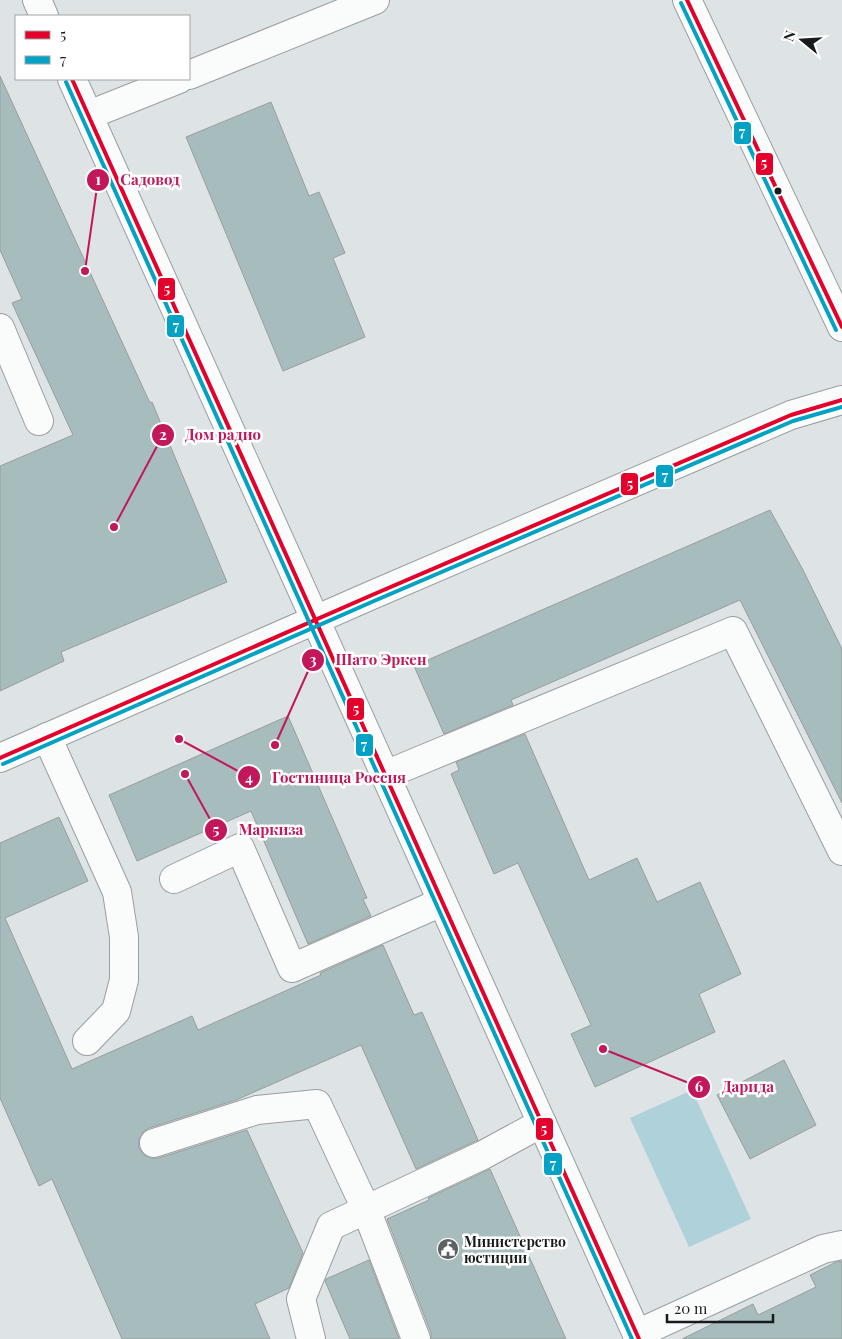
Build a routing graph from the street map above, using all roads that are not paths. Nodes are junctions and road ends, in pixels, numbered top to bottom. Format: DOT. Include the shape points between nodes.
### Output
graph roads {
  1 [pos="37,0"];
  2 [pos="376,0"];
  3 [pos="687,0"];
  4 [pos="44,15"];
  5 [pos="190,75"];
  6 [pos="72,80"];
  7 [pos="176,80"];
  8 [pos="89,115"];
  9 [pos="842,327"];
  10 [pos="0,328"];
  11 [pos="842,400"];
  12 [pos="39,421"];
  13 [pos="315,619"];
  14 [pos="47,737"];
  15 [pos="0,758"];
  16 [pos="385,775"];
  17 [pos="842,851"];
  18 [pos="174,879"];
  19 [pos="442,902"];
  20 [pos="87,1042"];
  21 [pos="542,1123"];
  22 [pos="154,1143"];
  23 [pos="366,1209"];
  24 [pos="842,1245"];
  25 [pos="638,1336"];
  26 [pos="312,1339"];
  27 [pos="416,1339"];
  1 -- 4 [label="street"];
  2 -- 5 [label="street"];
  3 -- 9 [label="street"];
  6 -- 8 [label="street"];
  7 -- 8 [label="street"];
  8 -- 13 [label="street"];
  10 -- 12 [label="street"];
  11 -- 13 [label="street" via="791,415"];
  13 -- 14 [label="street"];
  13 -- 16 [label="street"];
  14 -- 15 [label="street"];
  14 -- 20 [label="street" via="117,892 124,936 124,980 116,1011"];
  16 -- 17 [label="street" via="733,631"];
  16 -- 19 [label="street"];
  18 -- 19 [label="street" via="240,848 292,968"];
  19 -- 21 [label="street"];
  21 -- 23 [label="street" via="483,1155"];
  21 -- 25 [label="street"];
  22 -- 23 [label="street" via="256,1110 317,1104"];
  23 -- 26 [label="street" via="331,1226 301,1300"];
  23 -- 27 [label="street"];
  24 -- 25 [label="street" via="823,1249"];
}
